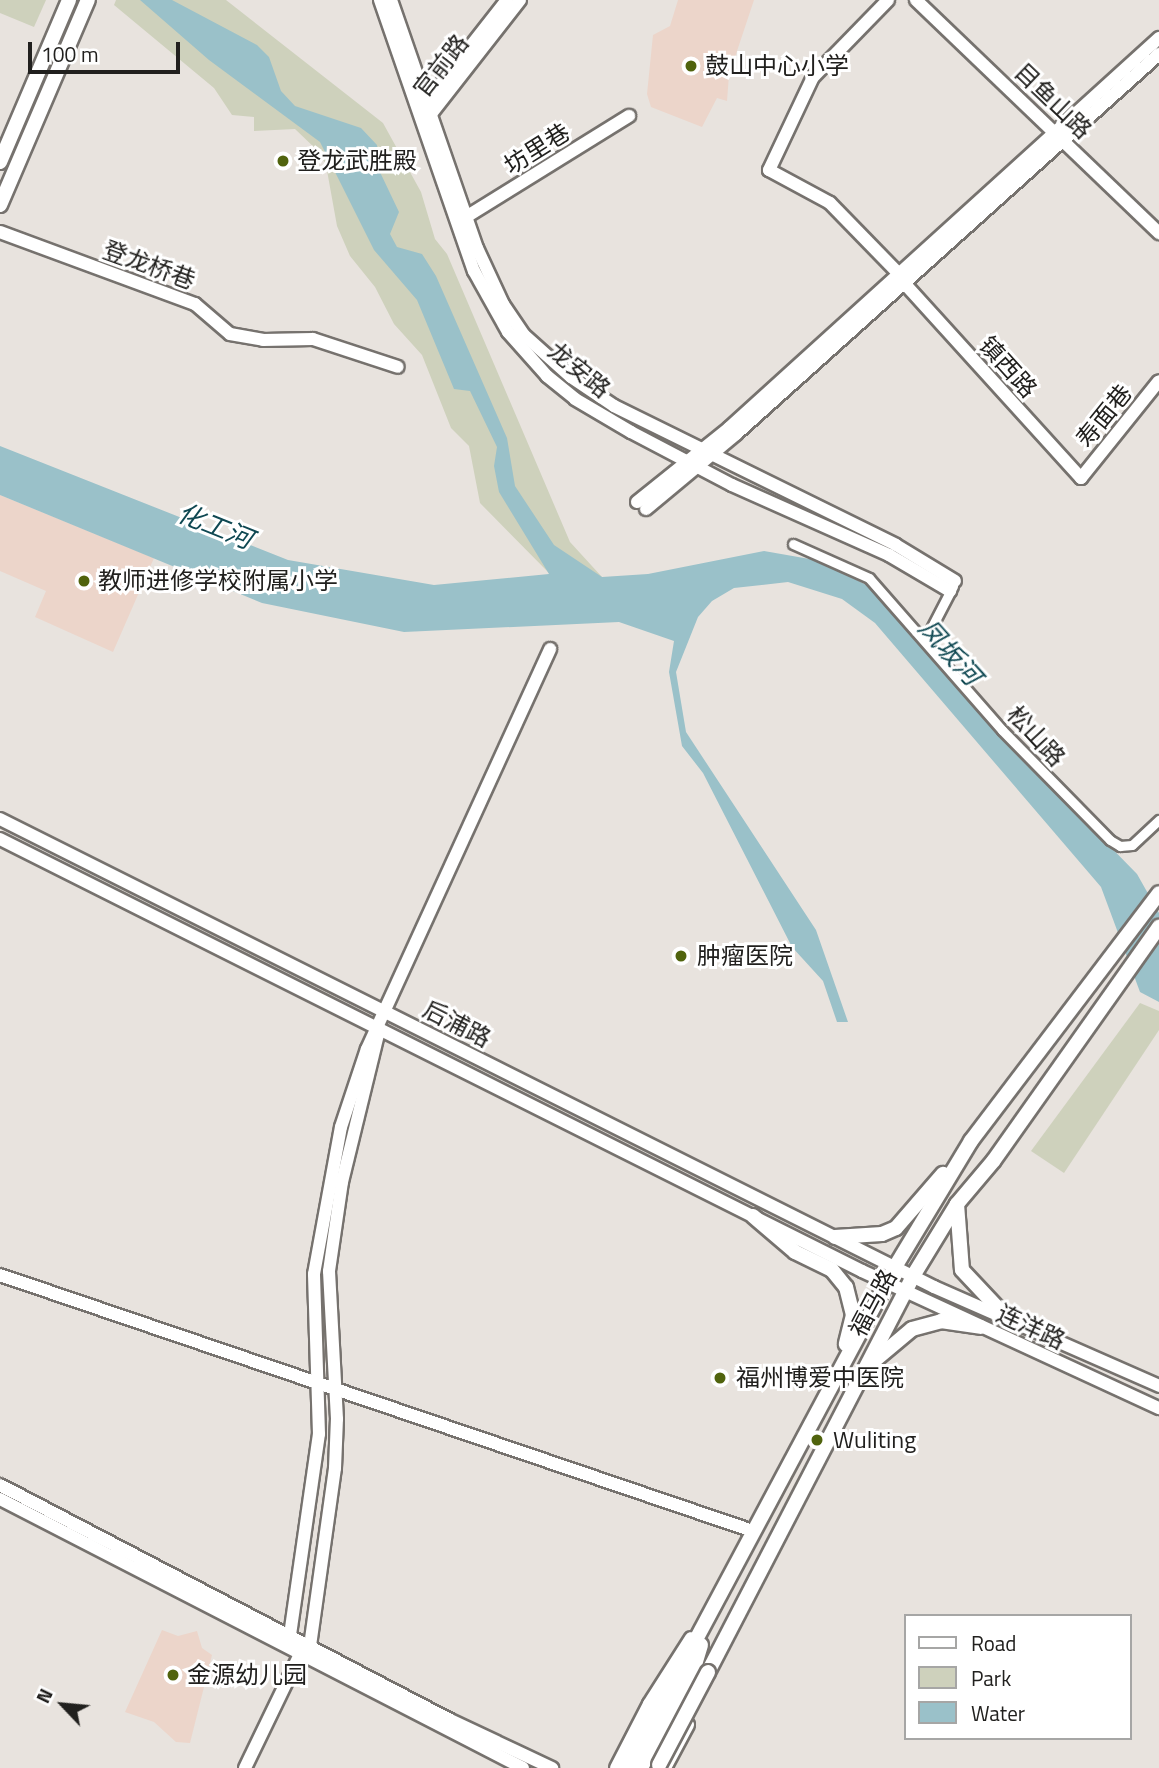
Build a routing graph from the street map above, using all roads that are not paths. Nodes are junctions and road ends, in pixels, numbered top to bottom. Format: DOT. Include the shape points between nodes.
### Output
graph roads {
  1 [pos="69,0"];
  2 [pos="88,0"];
  3 [pos="380,0"];
  4 [pos="391,0"];
  5 [pos="507,0"];
  6 [pos="520,0"];
  7 [pos="888,0"];
  8 [pos="916,0"];
  9 [pos="1159,38"];
  10 [pos="1159,54"];
  11 [pos="424,114"];
  12 [pos="629,116"];
  13 [pos="1060,136"];
  14 [pos="0,162"];
  15 [pos="0,205"];
  16 [pos="466,217"];
  17 [pos="0,232"];
  18 [pos="1159,233"];
  19 [pos="902,279"];
  20 [pos="398,367"];
  21 [pos="1159,381"];
  22 [pos="703,453"];
  23 [pos="690,463"];
  24 [pos="1081,478"];
  25 [pos="641,506"];
  26 [pos="793,544"];
  27 [pos="952,586"];
  28 [pos="925,640"];
  29 [pos="550,649"];
  30 [pos="0,818"];
  31 [pos="1159,820"];
  32 [pos="0,839"];
  33 [pos="1158,894"];
  34 [pos="1159,927"];
  35 [pos="387,1011"];
  36 [pos="378,1030"];
  37 [pos="971,1141"];
  38 [pos="957,1204"];
  39 [pos="754,1216"];
  40 [pos="835,1237"];
  41 [pos="895,1267"];
  42 [pos="0,1275"];
  43 [pos="913,1276"];
  44 [pos="887,1282"];
  45 [pos="905,1291"];
  46 [pos="1009,1320"];
  47 [pos="981,1327"];
  48 [pos="862,1372"];
  49 [pos="833,1382"];
  50 [pos="318,1384"];
  51 [pos="1159,1386"];
  52 [pos="335,1390"];
  53 [pos="1159,1408"];
  54 [pos="0,1485"];
  55 [pos="0,1499"];
  56 [pos="753,1531"];
  57 [pos="711,1610"];
  58 [pos="732,1619"];
  59 [pos="290,1635"];
  60 [pos="305,1650"];
  61 [pos="684,1662"];
  62 [pos="245,1768"];
  63 [pos="523,1768"];
  64 [pos="552,1768"];
  65 [pos="614,1768"];
  66 [pos="629,1768"];
  67 [pos="641,1768"];
  68 [pos="657,1768"];
  69 [pos="665,1768"];
  1 -- 14 [label="main road"];
  2 -- 15 [label="main road"];
  3 -- 11 [label="main road, 龙安路"];
  4 -- 11 [label="main road, 龙安路"];
  5 -- 11 [label="main road, 官前路"];
  6 -- 11 [label="main road, 官前路"];
  7 -- 19 [label="main road, 镇西路" via="813,77 769,170 830,203"];
  8 -- 13 [label="main road, 目鱼山路"];
  9 -- 13 [label="main road"];
  10 -- 13 [label="main road"];
  11 -- 16 [label="main road, 龙安路"];
  11 -- 23 [label="main road, 龙安路" via="474,271 519,346 575,399"];
  12 -- 16 [label="main road, 坊里巷"];
  13 -- 18 [label="main road, 目鱼山路"];
  13 -- 19 [label="main road"];
  16 -- 22 [label="main road, 龙安路" via="494,288 532,343 614,406"];
  17 -- 20 [label="main road, 登龙桥巷" via="195,304 230,334 271,341 313,339"];
  19 -- 22 [label="main road"];
  19 -- 24 [label="main road, 镇西路"];
  21 -- 24 [label="main road, 寿面巷"];
  22 -- 23 [label="main road"];
  22 -- 27 [label="main road, 龙安路" via="896,545"];
  23 -- 25 [label="main road"];
  23 -- 27 [label="main road, 龙安路"];
  26 -- 28 [label="street, 松山路" via="863,573"];
  27 -- 28 [label="street"];
  28 -- 31 [label="street, 松山路" via="1002,730 1110,840 1120,846 1132,845"];
  29 -- 35 [label="main road"];
  30 -- 35 [label="main road, 后浦路"];
  32 -- 36 [label="main road, 后浦路"];
  33 -- 37 [label="main road, 福马路"];
  34 -- 38 [label="main road, 福马路" via="994,1160"];
  35 -- 36 [label="main road"];
  35 -- 40 [label="main road, 后浦路"];
  36 -- 39 [label="main road, 后浦路"];
  36 -- 50 [label="main road" via="359,1068 341,1126 321,1222 314,1274"];
  36 -- 52 [label="main road" via="377,1053 348,1156 330,1261"];
  37 -- 40 [label="main road" via="896,1228 882,1234"];
  37 -- 41 [label="main road, 福马路"];
  38 -- 43 [label="main road, 福马路"];
  38 -- 46 [label="main road" via="962,1270"];
  39 -- 44 [label="main road, 后浦路"];
  39 -- 49 [label="main road" via="796,1252 832,1270 849,1294 853,1322"];
  40 -- 41 [label="main road, 后浦路"];
  41 -- 43 [label="main road, 连洋路"];
  41 -- 44 [label="main road, 福马路"];
  42 -- 50 [label="main road"];
  43 -- 45 [label="main road, 福马路"];
  43 -- 46 [label="main road, 连洋路"];
  44 -- 45 [label="main road, 连洋路"];
  44 -- 49 [label="main road, 福马路"];
  45 -- 47 [label="main road, 连洋路"];
  45 -- 48 [label="main road, 福马路"];
  46 -- 51 [label="main road, 连洋路"];
  47 -- 48 [label="main road" via="940,1321 912,1329"];
  47 -- 53 [label="main road, 连洋路"];
  48 -- 58 [label="main road, 福马路"];
  49 -- 56 [label="main road, 福马路"];
  50 -- 52 [label="main road"];
  50 -- 59 [label="main road" via="319,1434"];
  52 -- 56 [label="main road"];
  52 -- 60 [label="main road" via="335,1468"];
  54 -- 59 [label="main road"];
  55 -- 60 [label="main road"];
  56 -- 57 [label="main road, 福马路"];
  57 -- 61 [label="main road, 福马路"];
  57 -- 65 [label="main road" via="667,1672"];
  57 -- 67 [label="main road, 福马路" via="694,1668"];
  58 -- 68 [label="main road, 福马路, bridge"];
  58 -- 69 [label="main road" via="709,1684"];
  59 -- 60 [label="main road"];
  60 -- 62 [label="main road"];
  60 -- 63 [label="main road"];
  60 -- 64 [label="main road"];
  61 -- 66 [label="highway"];
}
